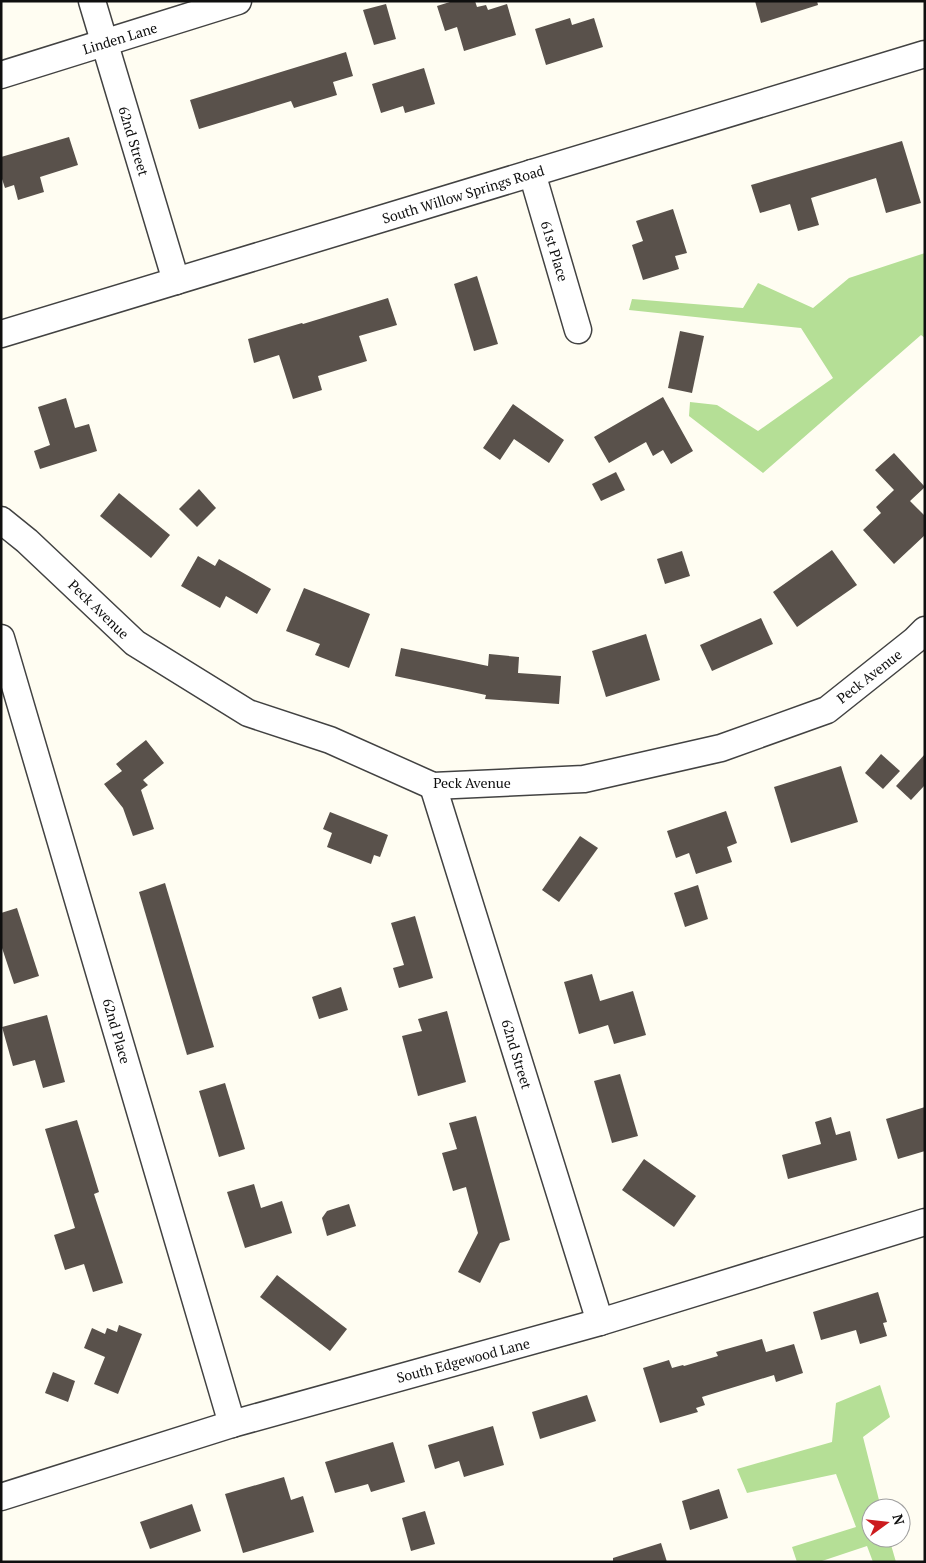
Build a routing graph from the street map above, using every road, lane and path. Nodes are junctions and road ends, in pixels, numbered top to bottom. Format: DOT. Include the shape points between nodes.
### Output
graph roads {
  1 [pos="92,1"];
  2 [pos="238,1"];
  3 [pos="105,43"];
  4 [pos="925,54"];
  5 [pos="1,75"];
  6 [pos="532,173"];
  7 [pos="176,281"];
  8 [pos="578,330"];
  9 [pos="1,334"];
  10 [pos="1,520"];
  11 [pos="1,638"];
  12 [pos="922,639"];
  13 [pos="433,786"];
  14 [pos="925,1222"];
  15 [pos="600,1322"];
  16 [pos="232,1424"];
  17 [pos="1,1497"];
  1 -- 3 [label="street, 62nd Street"];
  2 -- 3 [label="street, Linden Lane"];
  3 -- 5 [label="street, Linden Lane"];
  3 -- 7 [label="street, 62nd Street"];
  4 -- 6 [label="street, South Willow Springs Road"];
  6 -- 7 [label="street, South Willow Springs Road"];
  6 -- 8 [label="street, 61st Place"];
  7 -- 9 [label="street, South Willow Springs Road"];
  10 -- 13 [label="street, Peck Avenue" via="135,643 248,713 330,740"];
  11 -- 16 [label="street, 62nd Place"];
  12 -- 13 [label="street, Peck Avenue" via="827,710 721,748 584,779"];
  13 -- 15 [label="street, 62nd Street"];
  14 -- 15 [label="street, South Edgewood Lane"];
  15 -- 16 [label="street, South Edgewood Lane"];
  16 -- 17 [label="street, South Edgewood Lane"];
}
